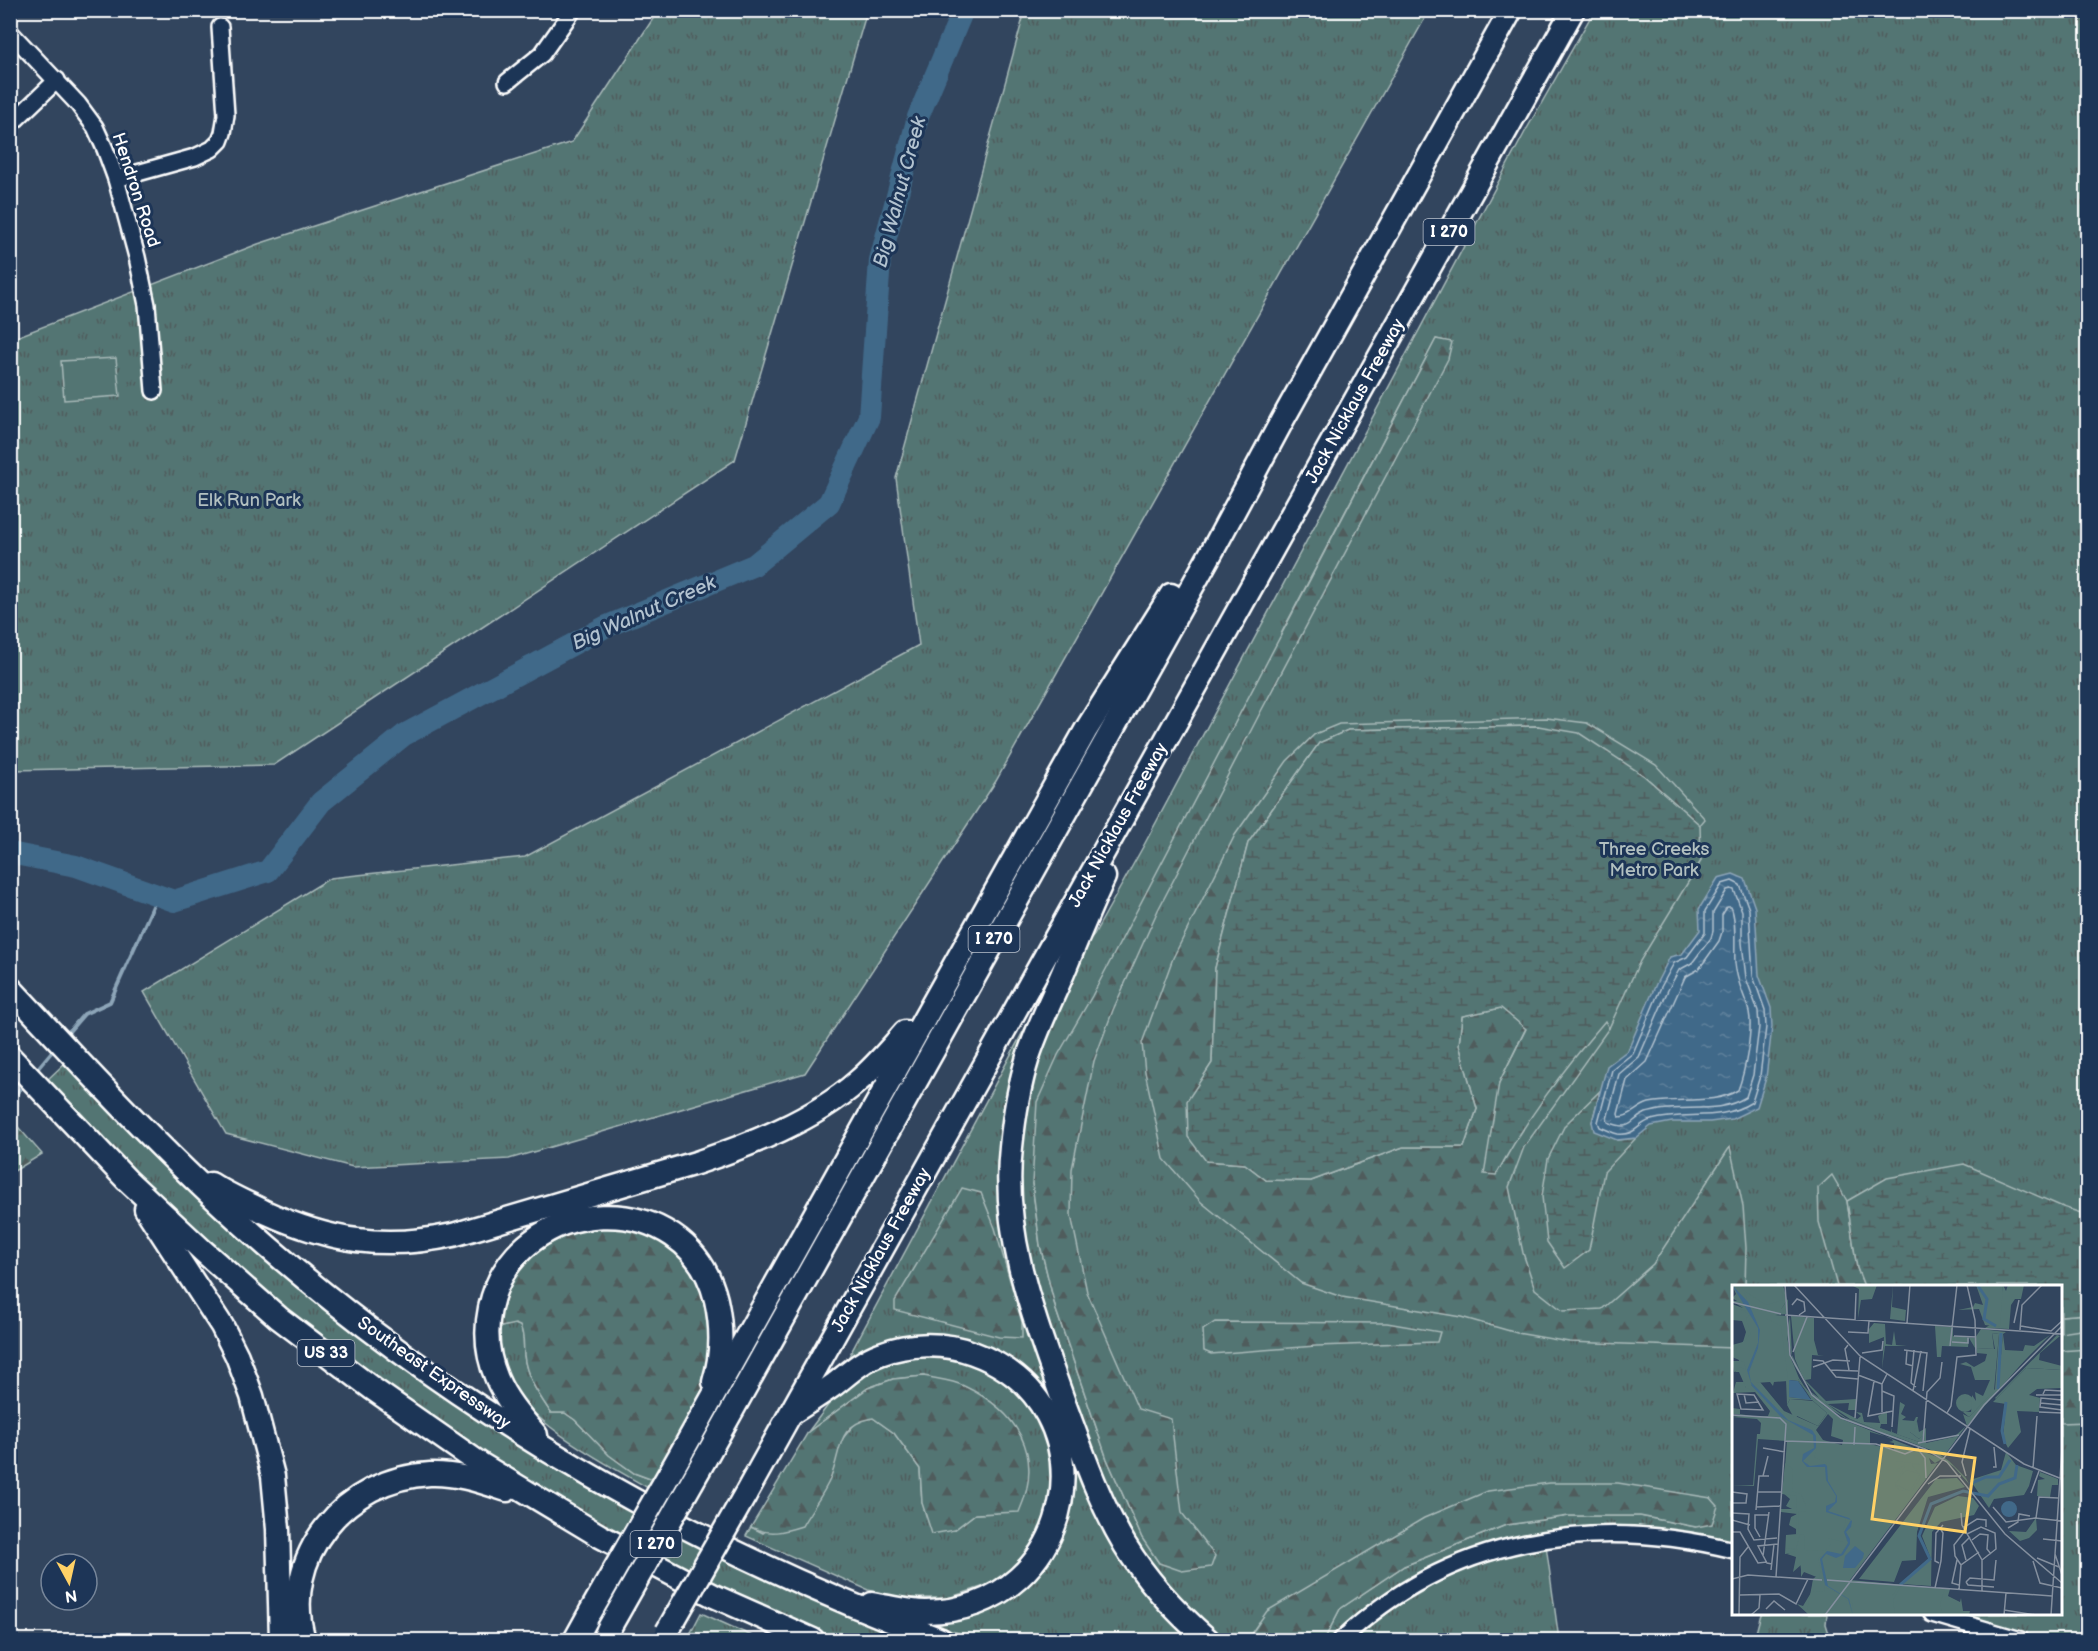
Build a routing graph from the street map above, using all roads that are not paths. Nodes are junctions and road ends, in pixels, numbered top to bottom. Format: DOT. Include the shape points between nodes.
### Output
graph roads {
  1 [pos="573,10"];
  2 [pos="1511,10"];
  3 [pos="1573,10"];
  4 [pos="219,27"];
  5 [pos="10,32"];
  6 [pos="57,80"];
  7 [pos="507,82"];
  8 [pos="10,125"];
  9 [pos="116,179"];
  10 [pos="154,391"];
  11 [pos="1283,419"];
  12 [pos="1201,676"];
  13 [pos="970,936"];
  14 [pos="10,988"];
  15 [pos="10,1057"];
  16 [pos="169,1154"];
  17 [pos="127,1180"];
  18 [pos="789,1415"];
  19 [pos="699,1422"];
  20 [pos="550,1452"];
  21 [pos="543,1503"];
  22 [pos="1732,1550"];
  23 [pos="832,1598"];
  24 [pos="751,1613"];
  25 [pos="1935,1615"];
  26 [pos="605,1635"];
  27 [pos="665,1636"];
  28 [pos="281,1641"];
  29 [pos="304,1641"];
  30 [pos="575,1641"];
  31 [pos="798,1641"];
  32 [pos="813,1641"];
  33 [pos="941,1641"];
  34 [pos="1208,1641"];
  35 [pos="1341,1641"];
  36 [pos="2021,1641"];
  1 -- 7 [label="street" via="542,54"];
  2 -- 11 [label="highway, I 270"];
  3 -- 12 [label="highway, Jack Nicklaus Freeway / I 270"];
  4 -- 9 [label="street" via="226,115 220,141 195,158"];
  5 -- 6 [label="street, Hendron Road"];
  6 -- 8 [label="street"];
  6 -- 9 [label="street, Hendron Road" via="95,127"];
  9 -- 10 [label="street, Hendron Road" via="147,305"];
  11 -- 13 [label="highway" via="1086,730"];
  11 -- 26 [label="highway, I 270, bridge"];
  12 -- 18 [label="highway, Jack Nicklaus Freeway / I 270"];
  12 -- 34 [label="highway" via="1096,894 1029,1054 1016,1106 1010,1182 1017,1254 1026,1290 1108,1516 1142,1570 1180,1616"];
  13 -- 16 [label="highway" via="906,1031 856,1083 827,1105 731,1152 487,1226 433,1239 387,1243 327,1236 248,1204"];
  13 -- 19 [label="highway"];
  14 -- 16 [label="highway, Southeast Expressway / US 33"];
  15 -- 17 [label="highway, US 33"];
  16 -- 20 [label="highway, Southeast Expressway / US 33" via="266,1245 343,1309 449,1386"];
  17 -- 21 [label="highway, US 33" via="279,1318 373,1389"];
  17 -- 28 [label="highway" via="222,1326 252,1396 273,1476"];
  18 -- 23 [label="highway" via="879,1354 907,1347 960,1348 999,1365 1025,1386 1044,1410 1057,1436 1062,1493 1054,1529 1031,1568 1003,1590 972,1605 926,1612"];
  18 -- 27 [label="highway, Jack Nicklaus Freeway / I 270, bridge"];
  19 -- 20 [label="highway" via="720,1352 717,1307 705,1272 682,1243 665,1231 628,1218 579,1218 556,1226 514,1257 496,1286 487,1331 490,1357 501,1388"];
  19 -- 30 [label="highway, bridge"];
  20 -- 23 [label="highway, Southeast Expressway / US 33" via="690,1531"];
  21 -- 24 [label="highway, US 33" via="673,1576"];
  21 -- 29 [label="highway" via="473,1479 447,1475 388,1481 367,1491 328,1523 310,1554 300,1590"];
  22 -- 35 [label="street" via="1666,1537 1605,1533 1517,1545 1429,1577 1393,1599"];
  23 -- 33 [label="highway, Southeast Expressway / US 33"];
  24 -- 31 [label="highway"];
  24 -- 32 [label="highway, US 33"];
  25 -- 36 [label="street"];
}
